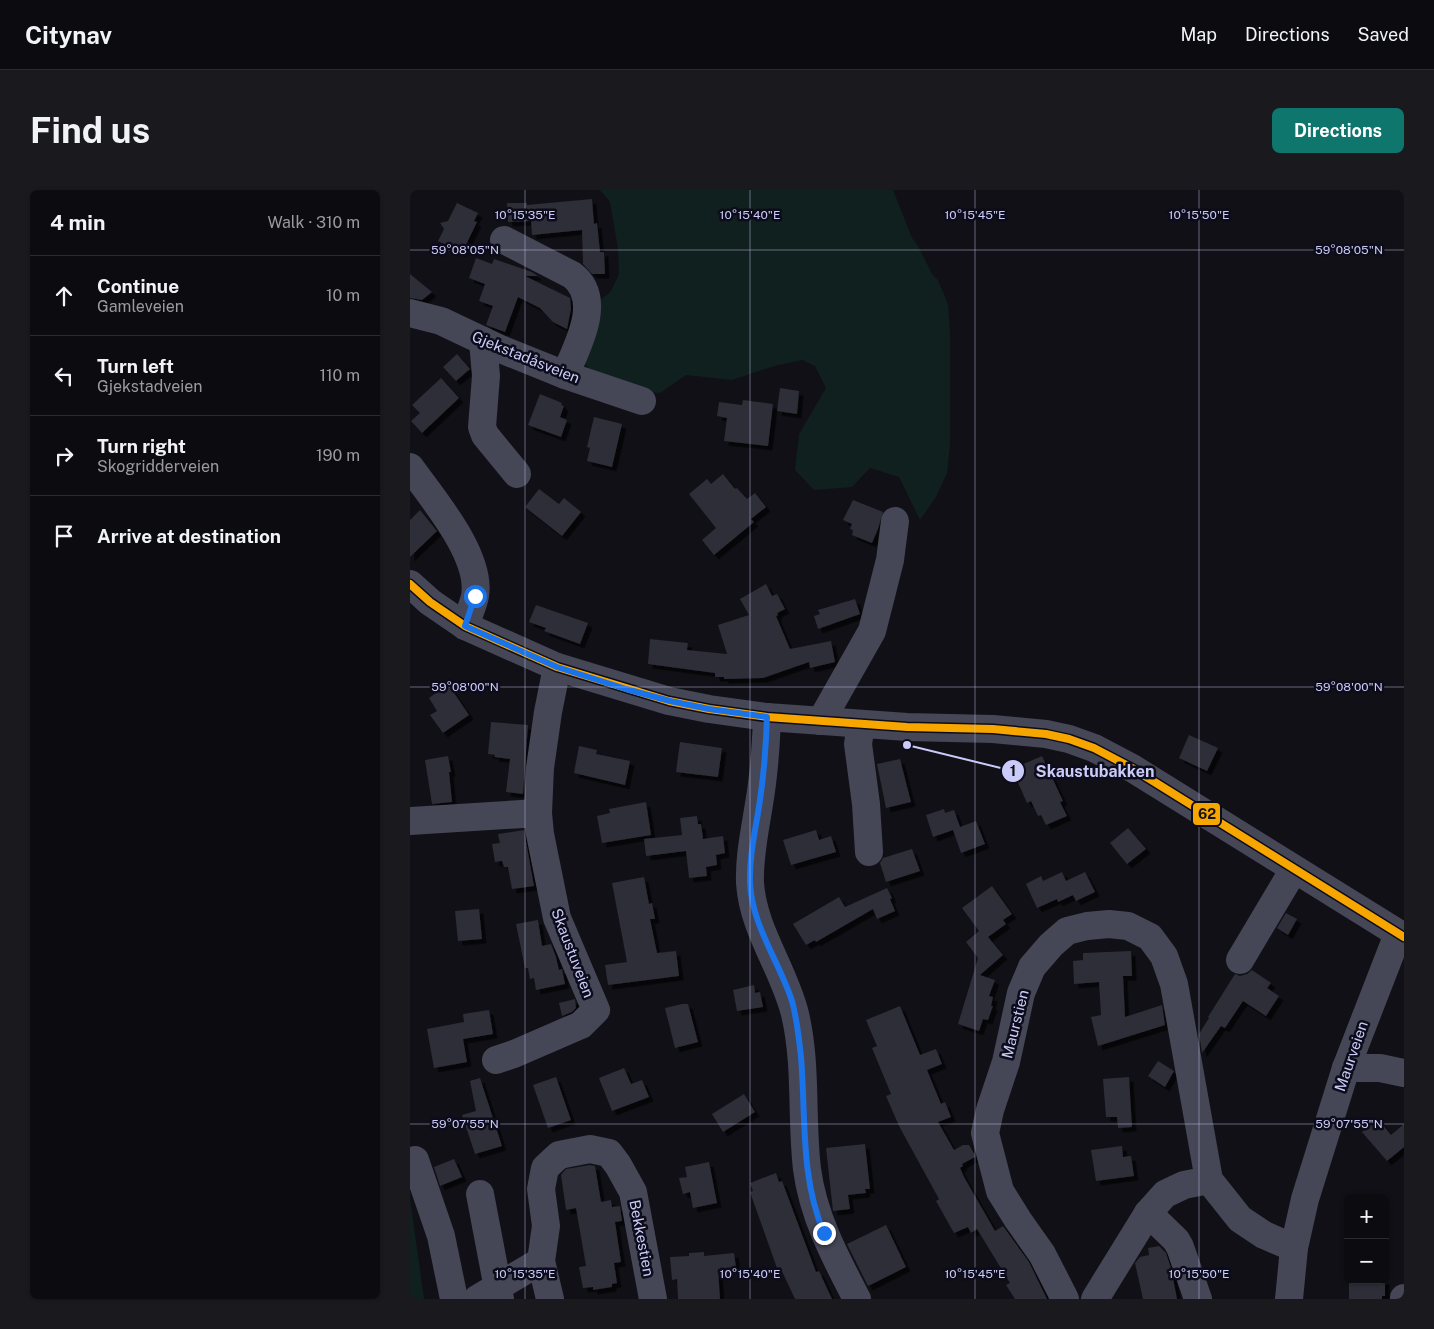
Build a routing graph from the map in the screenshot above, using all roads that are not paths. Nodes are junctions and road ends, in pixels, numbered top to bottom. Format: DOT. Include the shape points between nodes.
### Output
graph roads {
  1 [pos="504,240"];
  2 [pos="410,313"];
  3 [pos="483,341"];
  4 [pos="565,375"];
  5 [pos="642,401"];
  6 [pos="410,467"];
  7 [pos="516,474"];
  8 [pos="895,521"];
  9 [pos="410,584"];
  10 [pos="465,626"];
  11 [pos="557,667"];
  12 [pos="767,717"];
  13 [pos="821,721"];
  14 [pos="861,724"];
  15 [pos="538,813"];
  16 [pos="410,821"];
  17 [pos="869,852"];
  18 [pos="1287,881"];
  19 [pos="1401,936"];
  20 [pos="1240,960"];
  21 [pos="496,1060"];
  22 [pos="1346,1068"];
  23 [pos="1404,1073"];
  24 [pos="416,1160"];
  25 [pos="1210,1180"];
  26 [pos="480,1194"];
  27 [pos="1148,1213"];
  28 [pos="1294,1248"];
  29 [pos="541,1260"];
  30 [pos="492,1295"];
  31 [pos="454,1299"];
  32 [pos="550,1299"];
  33 [pos="653,1299"];
  34 [pos="857,1299"];
  35 [pos="1065,1299"];
  36 [pos="1095,1299"];
  37 [pos="1198,1299"];
  38 [pos="1289,1299"];
  1 -- 4 [label="street" via="572,275 585,292 585,320"];
  2 -- 3 [label="street, Gjekstadåsveien" via="441,322"];
  3 -- 4 [label="street, Gjekstadåsveien"];
  3 -- 7 [label="street" via="486,376 482,427"];
  4 -- 5 [label="street, Gjekstadåsveien"];
  6 -- 10 [label="street" via="471,560 475,596"];
  8 -- 13 [label="street" via="890,560 872,631"];
  9 -- 10 [label="street"];
  10 -- 11 [label="street"];
  11 -- 12 [label="street" via="670,701"];
  11 -- 15 [label="street, Skaustuveien" via="540,768"];
  12 -- 13 [label="street"];
  12 -- 34 [label="street" via="765,762 750,864 752,897 760,927 795,1015 806,1153 814,1203 827,1239"];
  13 -- 14 [label="street"];
  14 -- 17 [label="street" via="858,744"];
  14 -- 19 [label="street" via="1046,734 1094,748 1132,768"];
  15 -- 16 [label="street"];
  15 -- 21 [label="street, Skaustuveien" via="557,918 596,1010 580,1025"];
  18 -- 20 [label="street"];
  19 -- 22 [label="street, Maurveien"];
  22 -- 23 [label="street" via="1380,1068"];
  22 -- 28 [label="street, Maurveien" via="1305,1199"];
  24 -- 31 [label="street" via="440,1236"];
  25 -- 27 [label="street" via="1184,1185 1165,1194"];
  25 -- 28 [label="street, Maurstien" via="1240,1219 1264,1235"];
  25 -- 35 [label="street, Maurstien" via="1174,984 1164,956 1150,937 1128,926 1087,926 1067,932 1032,967 1021,993 1006,1062 985,1133 1000,1191 1042,1254"];
  26 -- 30 [label="street"];
  27 -- 36 [label="street"];
  27 -- 37 [label="street" via="1176,1240"];
  28 -- 38 [label="street, Maurveien"];
  29 -- 30 [label="street"];
  29 -- 32 [label="street"];
  29 -- 33 [label="street, Bekkestien" via="546,1226 541,1189 545,1168 559,1155 590,1149 609,1153 633,1192"];
}
